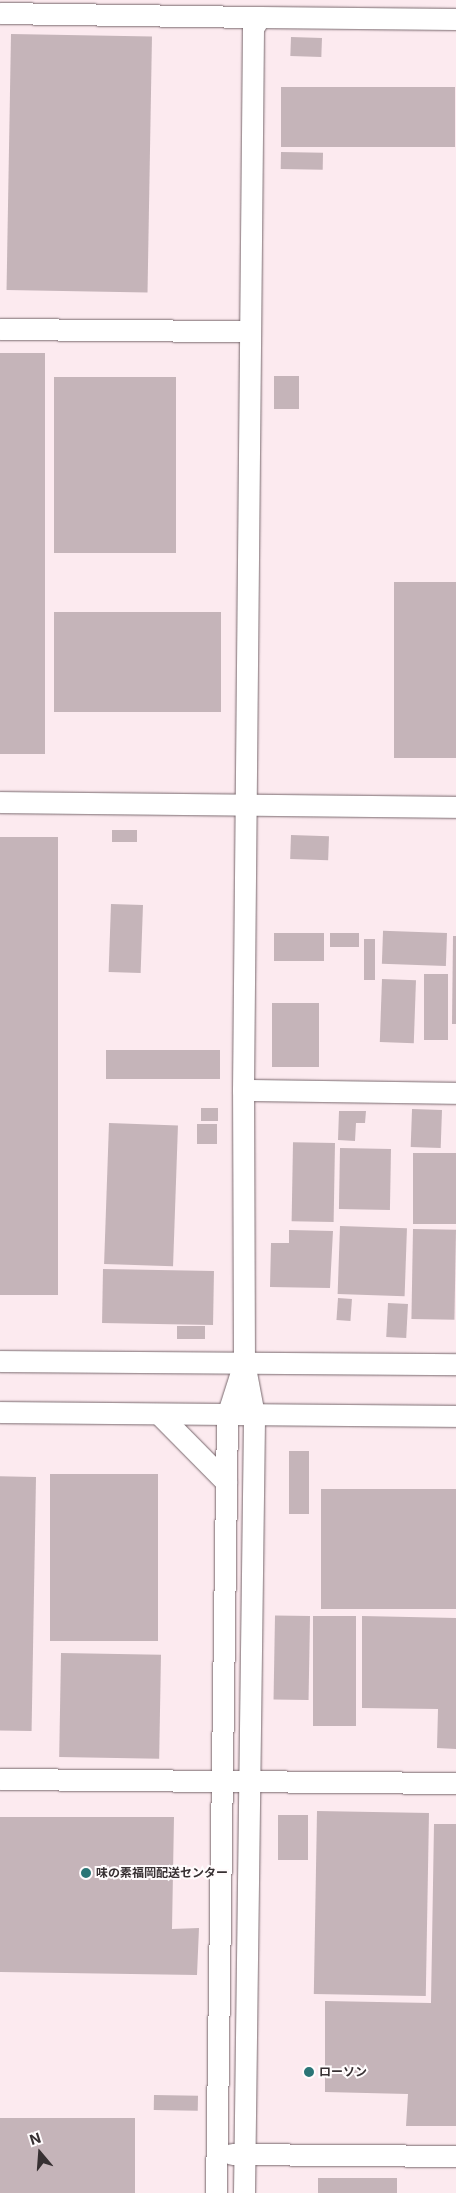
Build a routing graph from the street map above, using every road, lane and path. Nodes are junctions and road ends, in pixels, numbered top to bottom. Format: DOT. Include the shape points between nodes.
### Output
graph roads {
  1 [pos="251,11"];
  2 [pos="0,13"];
  3 [pos="456,19"];
  4 [pos="0,329"];
  5 [pos="250,331"];
  6 [pos="0,802"];
  7 [pos="246,803"];
  8 [pos="456,807"];
  9 [pos="243,1090"];
  10 [pos="456,1093"];
  11 [pos="0,1361"];
  12 [pos="244,1362"];
  13 [pos="456,1364"];
  14 [pos="0,1412"];
  15 [pos="160,1415"];
  16 [pos="254,1415"];
  17 [pos="227,1416"];
  18 [pos="456,1416"];
  19 [pos="226,1482"];
  20 [pos="0,1779"];
  21 [pos="222,1782"];
  22 [pos="250,1782"];
  23 [pos="456,1783"];
  24 [pos="216,2154"];
  25 [pos="244,2154"];
  26 [pos="456,2156"];
  27 [pos="216,2193"];
  28 [pos="244,2193"];
  1 -- 2 [label="street"];
  1 -- 3 [label="street"];
  1 -- 5 [label="street"];
  4 -- 5 [label="street"];
  5 -- 7 [label="street"];
  6 -- 7 [label="street"];
  7 -- 8 [label="street"];
  7 -- 9 [label="street"];
  9 -- 10 [label="street"];
  9 -- 12 [label="street"];
  11 -- 12 [label="street"];
  12 -- 13 [label="street"];
  12 -- 16 [label="street"];
  12 -- 17 [label="street"];
  14 -- 15 [label="street"];
  15 -- 17 [label="street"];
  15 -- 19 [label="street"];
  16 -- 17 [label="street"];
  16 -- 18 [label="street"];
  16 -- 22 [label="street"];
  17 -- 19 [label="street"];
  19 -- 21 [label="street"];
  20 -- 21 [label="street"];
  21 -- 22 [label="street"];
  21 -- 24 [label="street"];
  22 -- 23 [label="street"];
  22 -- 25 [label="street"];
  24 -- 25 [label="street"];
  24 -- 27 [label="street"];
  25 -- 26 [label="street"];
  25 -- 28 [label="street"];
}
